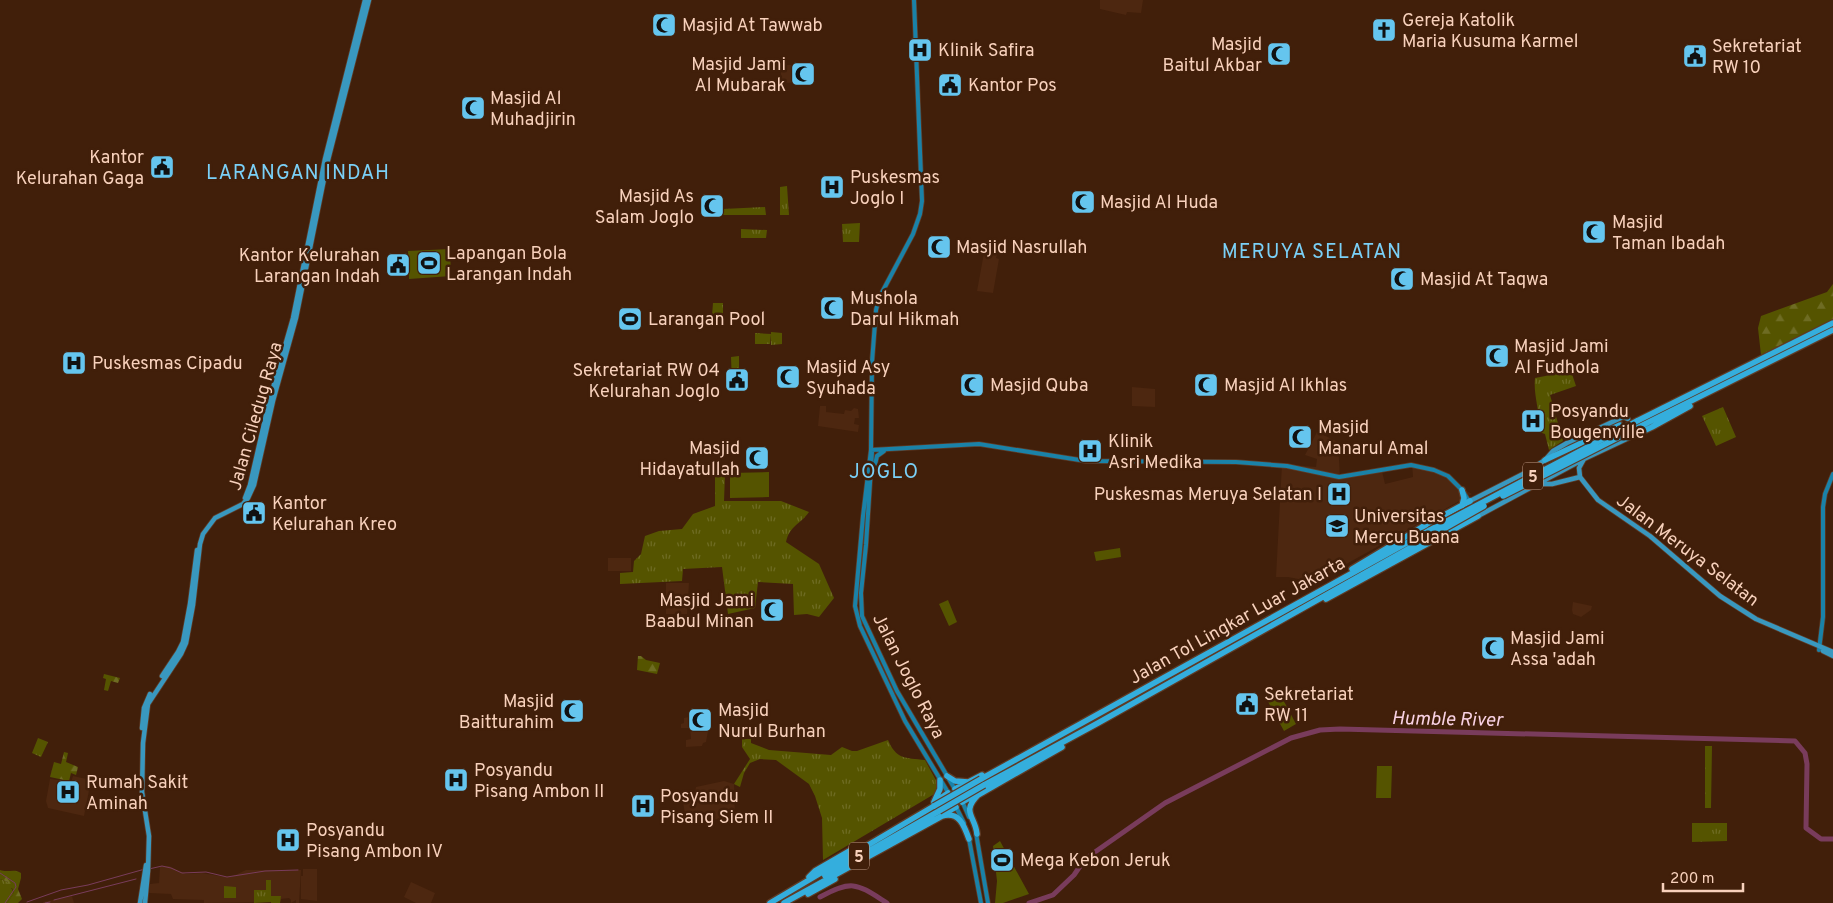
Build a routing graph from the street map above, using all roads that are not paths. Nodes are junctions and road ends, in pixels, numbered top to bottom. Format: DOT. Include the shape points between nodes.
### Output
graph roads {
  1 [pos="367,0"];
  2 [pos="914,0"];
  3 [pos="1833,323"];
  4 [pos="1833,330"];
  5 [pos="1712,391"];
  6 [pos="1628,418"];
  7 [pos="1637,421"];
  8 [pos="1634,434"];
  9 [pos="871,450"];
  10 [pos="889,450"];
  11 [pos="1584,459"];
  12 [pos="1545,460"];
  13 [pos="872,473"];
  14 [pos="1833,474"];
  15 [pos="1580,477"];
  16 [pos="1538,484"];
  17 [pos="1463,492"];
  18 [pos="1478,497"];
  19 [pos="1470,501"];
  20 [pos="1462,506"];
  21 [pos="1480,515"];
  22 [pos="1346,575"];
  23 [pos="1306,606"];
  24 [pos="866,624"];
  25 [pos="860,626"];
  26 [pos="1818,648"];
  27 [pos="1833,654"];
  28 [pos="1206,658"];
  29 [pos="1156,683"];
  30 [pos="1081,733"];
  31 [pos="936,758"];
  32 [pos="929,762"];
  33 [pos="947,776"];
  34 [pos="940,780"];
  35 [pos="968,782"];
  36 [pos="983,782"];
  37 [pos="955,789"];
  38 [pos="948,793"];
  39 [pos="975,795"];
  40 [pos="962,802"];
  41 [pos="934,803"];
  42 [pos="956,807"];
  43 [pos="942,813"];
  44 [pos="977,834"];
  45 [pos="969,838"];
  46 [pos="982,866"];
  47 [pos="975,868"];
  48 [pos="841,871"];
  49 [pos="145,886"];
  50 [pos="140,903"];
  51 [pos="145,903"];
  52 [pos="770,903"];
  53 [pos="782,903"];
  54 [pos="791,903"];
  55 [pos="981,903"];
  56 [pos="988,903"];
  1 -- 49 [label="main road, Jalan Ciledug Raya" via="309,244 296,318 248,492 240,503 213,517 205,526 195,560 183,642 145,703 140,741 140,793 146,836"];
  2 -- 9 [label="main road, Jalan Joglo Raya" via="922,206 913,234 877,304 872,362"];
  3 -- 7 [label="highway, Jalan Tol Lingkar Luar Jakarta / 5"];
  4 -- 5 [label="highway, Jalan Tol Lingkar Luar Jakarta / 5"];
  5 -- 8 [label="highway" via="1661,423"];
  5 -- 23 [label="highway, Jalan Tol Lingkar Luar Jakarta / 5, bridge" via="1487,504"];
  6 -- 12 [label="main road" via="1570,442 1553,451"];
  7 -- 12 [label="highway, bridge" via="1620,425"];
  7 -- 22 [label="highway, Jalan Tol Lingkar Luar Jakarta / 5, bridge"];
  8 -- 11 [label="main road"];
  9 -- 10 [label="main road"];
  9 -- 13 [label="main road, Jalan Joglo Raya"];
  9 -- 25 [label="main road, Jalan Joglo Raya" via="855,595"];
  10 -- 13 [label="main road" via="877,456"];
  10 -- 17 [label="main road" via="979,444 1086,461 1236,462 1287,466 1339,477 1411,465 1444,474"];
  11 -- 15 [label="main road" via="1579,468"];
  11 -- 16 [label="main road"];
  12 -- 18 [label="main road"];
  13 -- 24 [label="main road, Jalan Joglo Raya" via="861,593 861,610"];
  14 -- 26 [label="main road" via="1823,500 1823,616"];
  15 -- 16 [label="main road"];
  15 -- 26 [label="main road, Jalan Meruya Selatan" via="1598,500 1650,536 1720,596 1756,619"];
  16 -- 21 [label="main road"];
  17 -- 18 [label="main road"];
  17 -- 19 [label="main road"];
  17 -- 20 [label="highway"];
  18 -- 19 [label="main road"];
  18 -- 21 [label="main road" via="1474,505"];
  19 -- 20 [label="highway"];
  19 -- 21 [label="main road"];
  20 -- 22 [label="highway" via="1361,562"];
  21 -- 23 [label="highway" via="1360,581"];
  22 -- 28 [label="highway, Jalan Tol Lingkar Luar Jakarta / 5"];
  23 -- 28 [label="highway, Jalan Tol Lingkar Luar Jakarta / 5"];
  24 -- 25 [label="main road"];
  24 -- 31 [label="main road, Jalan Joglo Raya" via="897,691"];
  25 -- 32 [label="main road, Jalan Joglo Raya" via="905,721"];
  26 -- 27 [label="main road, Jalan Meruya Selatan"];
  28 -- 29 [label="highway, Jalan Tol Lingkar Luar Jakarta / 5"];
  28 -- 30 [label="highway, Jalan Tol Lingkar Luar Jakarta / 5"];
  29 -- 35 [label="highway" via="1136,690"];
  29 -- 36 [label="highway, Jalan Tol Lingkar Luar Jakarta / 5"];
  30 -- 36 [label="highway, Jalan Tol Lingkar Luar Jakarta / 5"];
  30 -- 39 [label="highway" via="1068,744"];
  31 -- 32 [label="main road"];
  31 -- 33 [label="main road, Jalan Joglo Raya"];
  32 -- 34 [label="main road, Jalan Joglo Raya"];
  33 -- 35 [label="highway"];
  33 -- 37 [label="main road, Jalan Joglo Raya"];
  34 -- 38 [label="main road, Jalan Joglo Raya"];
  34 -- 41 [label="highway" via="939,794"];
  35 -- 37 [label="highway"];
  35 -- 39 [label="highway" via="967,791"];
  36 -- 41 [label="highway, Jalan Tol Lingkar Luar Jakarta / 5, bridge"];
  36 -- 43 [label="highway, Jalan Tol Lingkar Luar Jakarta / 5, bridge"];
  37 -- 40 [label="main road, Jalan Joglo Raya"];
  38 -- 41 [label="highway"];
  38 -- 42 [label="main road, Jalan Joglo Raya"];
  39 -- 40 [label="highway"];
  39 -- 44 [label="highway" via="969,810"];
  40 -- 44 [label="main road, Jalan Joglo Raya"];
  41 -- 43 [label="highway" via="944,802 946,806"];
  41 -- 52 [label="highway, Jalan Tol Lingkar Luar Jakarta / 5"];
  42 -- 43 [label="highway"];
  42 -- 45 [label="main road, Jalan Joglo Raya"];
  43 -- 45 [label="highway" via="957,816"];
  43 -- 48 [label="highway"];
  43 -- 53 [label="highway, Jalan Tol Lingkar Luar Jakarta / 5" via="834,870"];
  44 -- 46 [label="main road, Jalan Joglo Raya"];
  45 -- 47 [label="main road, Jalan Joglo Raya"];
  46 -- 47 [label="main road"];
  46 -- 56 [label="main road, Jalan Joglo Raya"];
  47 -- 55 [label="main road, Jalan Joglo Raya"];
  48 -- 53 [label="highway"];
  48 -- 54 [label="highway" via="826,885"];
  49 -- 50 [label="main road, Jalan Ciledug Raya"];
  49 -- 51 [label="main road, Jalan Ciledug Raya"];
}
